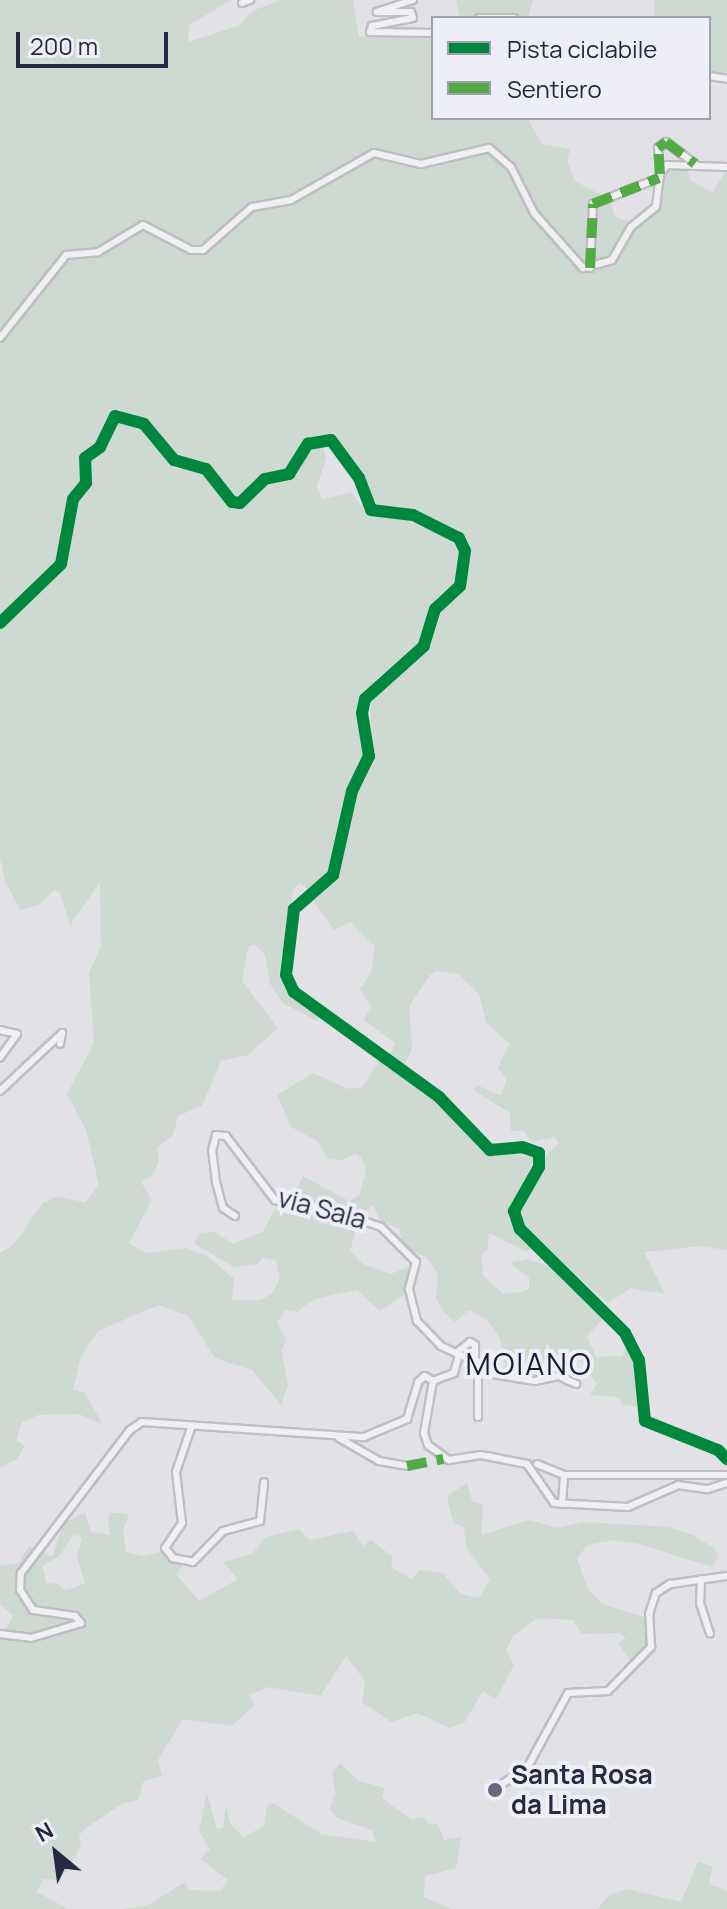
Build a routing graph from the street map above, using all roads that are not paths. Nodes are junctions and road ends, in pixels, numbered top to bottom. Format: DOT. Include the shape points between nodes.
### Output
graph roads {
  1 [pos="250,0"];
  2 [pos="413,0"];
  3 [pos="242,3"];
  4 [pos="431,33"];
  5 [pos="695,164"];
  6 [pos="727,167"];
  7 [pos="659,176"];
  8 [pos="590,268"];
  9 [pos="0,338"];
  10 [pos="0,623"];
  11 [pos="0,1030"];
  12 [pos="60,1044"];
  13 [pos="0,1057"];
  14 [pos="0,1091"];
  15 [pos="235,1216"];
  16 [pos="458,1354"];
  17 [pos="433,1381"];
  18 [pos="576,1384"];
  19 [pos="478,1417"];
  20 [pos="191,1428"];
  21 [pos="339,1438"];
  22 [pos="727,1459"];
  23 [pos="537,1464"];
  24 [pos="407,1466"];
  25 [pos="564,1475"];
  26 [pos="727,1475"];
  27 [pos="264,1482"];
  28 [pos="727,1483"];
  29 [pos="562,1504"];
  30 [pos="727,1576"];
  31 [pos="701,1579"];
  32 [pos="710,1633"];
  33 [pos="0,1634"];
  34 [pos="496,1788"];
  1 -- 3 [label="street"];
  2 -- 4 [label="street" via="377,10 380,15 411,12 411,20 372,26 370,32"];
  5 -- 6 [label="street"];
  5 -- 7 [label="street" via="671,164"];
  5 -- 7 [label="street" via="666,142 658,148"];
  7 -- 8 [label="street" via="659,203 631,227 612,260"];
  7 -- 8 [label="street" via="593,204"];
  8 -- 9 [label="street" via="577,265 566,252 534,213 511,167 489,148 421,164 378,152 291,200 252,207 203,250 191,250 143,225 98,252 66,255"];
  10 -- 22 [label="street" via="61,564 73,499 86,483 85,458 100,447 115,416 144,424 174,460 206,469 232,502 240,503 265,479 289,474 308,444 331,440 359,478 371,510 413,515 459,538 465,551 460,586 435,609 424,646 365,699 369,756 356,775 333,875 294,909 286,975 294,992 439,1097 490,1150 522,1147 539,1153 539,1167 514,1211 520,1229 625,1333 639,1360 645,1421 718,1450"];
  11 -- 13 [label="street" via="17,1034"];
  12 -- 14 [label="street" via="62,1033"];
  15 -- 16 [label="street, via Sala" via="223,1208 216,1182 216,1135 226,1136 275,1200 376,1224 400,1243 416,1262 409,1289 417,1321 441,1346"];
  16 -- 17 [label="street" via="454,1373"];
  16 -- 18 [label="street" via="470,1342 475,1359 493,1374 535,1381 559,1376"];
  16 -- 19 [label="street" via="478,1371"];
  17 -- 21 [label="street" via="421,1378 402,1423 380,1434"];
  17 -- 29 [label="street" via="424,1433 428,1445 449,1460 481,1455 527,1464 548,1500"];
  20 -- 21 [label="street" via="243,1426"];
  20 -- 27 [label="street" via="176,1472 182,1523 165,1548 168,1554 193,1562 223,1531 260,1521"];
  20 -- 33 [label="street" via="147,1422 130,1430 26,1564 19,1583 33,1610 80,1617 79,1625 31,1638"];
  21 -- 24 [label="street" via="379,1461"];
  23 -- 25 [label="street"];
  25 -- 26 [label="street"];
  25 -- 29 [label="street"];
  28 -- 29 [label="street" via="708,1489 678,1485 628,1507"];
  30 -- 31 [label="street"];
  31 -- 32 [label="street" via="700,1603"];
  31 -- 34 [label="street" via="670,1584 656,1593 649,1614 651,1647 608,1691 568,1693 527,1768"];
}
